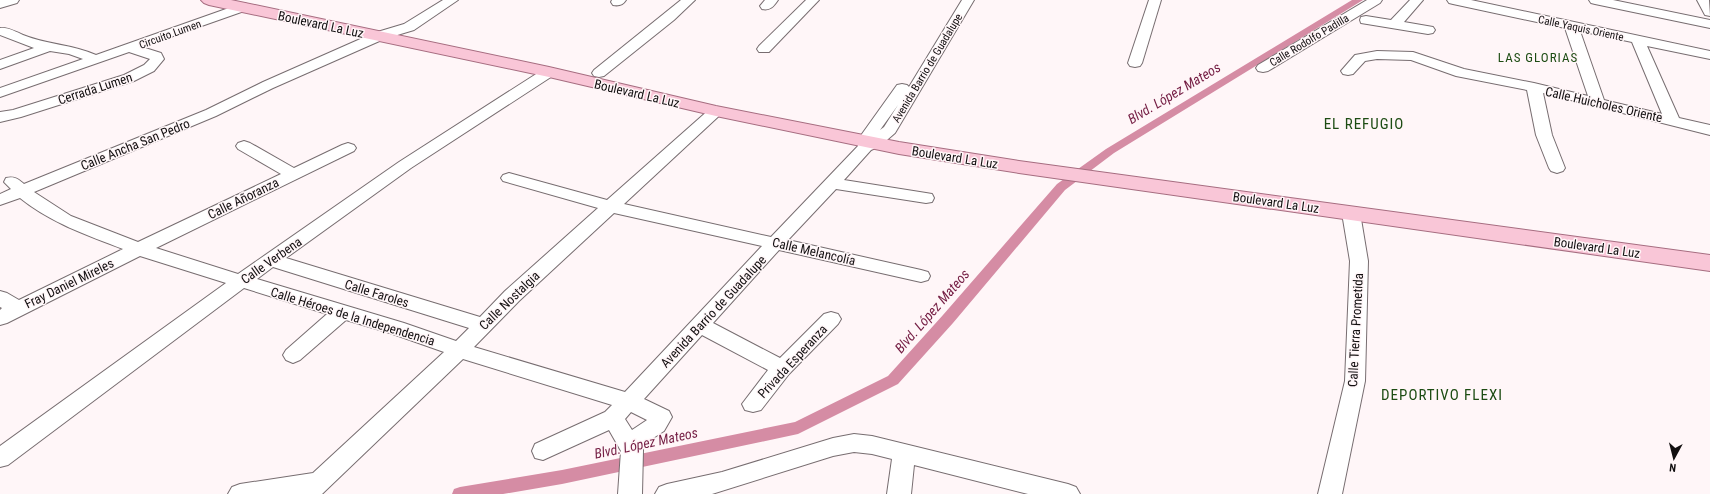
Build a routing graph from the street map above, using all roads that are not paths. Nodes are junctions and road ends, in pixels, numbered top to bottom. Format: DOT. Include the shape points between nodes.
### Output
graph roads {
  1 [pos="13,0"];
  2 [pos="209,0"];
  3 [pos="259,0"];
  4 [pos="452,0"];
  5 [pos="688,0"];
  6 [pos="813,0"];
  7 [pos="955,0"];
  8 [pos="968,0"];
  9 [pos="1154,0"];
  10 [pos="1376,0"];
  11 [pos="1417,0"];
  12 [pos="1453,0"];
  13 [pos="1595,0"];
  14 [pos="1703,0"];
  15 [pos="0,4"];
  16 [pos="235,6"];
  17 [pos="1710,12"];
  18 [pos="1366,20"];
  19 [pos="1394,24"];
  20 [pos="1710,24"];
  21 [pos="1571,25"];
  22 [pos="401,30"];
  23 [pos="1428,30"];
  24 [pos="5,36"];
  25 [pos="378,36"];
  26 [pos="1638,40"];
  27 [pos="49,47"];
  28 [pos="131,48"];
  29 [pos="764,49"];
  30 [pos="81,52"];
  31 [pos="1710,55"];
  32 [pos="96,60"];
  33 [pos="1136,63"];
  34 [pos="0,65"];
  35 [pos="1264,68"];
  36 [pos="1348,71"];
  37 [pos="549,72"];
  38 [pos="599,73"];
  39 [pos="1534,88"];
  40 [pos="0,93"];
  41 [pos="1598,103"];
  42 [pos="716,111"];
  43 [pos="0,117"];
  44 [pos="1673,121"];
  45 [pos="1710,130"];
  46 [pos="872,139"];
  47 [pos="244,146"];
  48 [pos="348,148"];
  49 [pos="1557,168"];
  50 [pos="1076,171"];
  51 [pos="293,174"];
  52 [pos="509,178"];
  53 [pos="832,184"];
  54 [pos="12,186"];
  55 [pos="926,198"];
  56 [pos="0,200"];
  57 [pos="612,207"];
  58 [pos="1351,213"];
  59 [pos="776,242"];
  60 [pos="139,249"];
  61 [pos="1710,249"];
  62 [pos="271,260"];
  63 [pos="1710,263"];
  64 [pos="921,276"];
  65 [pos="241,282"];
  66 [pos="0,298"];
  67 [pos="18,309"];
  68 [pos="342,312"];
  69 [pos="0,318"];
  70 [pos="831,319"];
  71 [pos="484,325"];
  72 [pos="700,325"];
  73 [pos="459,350"];
  74 [pos="293,355"];
  75 [pos="782,368"];
  76 [pos="628,402"];
  77 [pos="753,404"];
  78 [pos="613,418"];
  79 [pos="630,447"];
  80 [pos="543,451"];
  81 [pos="904,453"];
  82 [pos="0,458"];
  83 [pos="313,488"];
  84 [pos="630,493"];
  85 [pos="240,494"];
  86 [pos="667,494"];
  87 [pos="898,494"];
  88 [pos="1068,494"];
  89 [pos="1330,494"];
  1 -- 15 [label="street"];
  2 -- 16 [label="main road, Boulevard La Luz"];
  3 -- 22 [label="main road, Boulevard La Luz"];
  4 -- 22 [label="street, Calle Ancha San Pedro"];
  5 -- 38 [label="street"];
  6 -- 29 [label="street"];
  7 -- 46 [label="street, Avenida Barrio de Guadalupe"];
  8 -- 46 [label="street, Avenida Barrio de Guadalupe" via="893,126"];
  9 -- 33 [label="street"];
  10 -- 35 [label="street, Calle Rodolfo Padilla"];
  11 -- 19 [label="street"];
  12 -- 21 [label="street, Calle Yaquis Oriente"];
  13 -- 20 [label="street"];
  14 -- 17 [label="street"];
  16 -- 25 [label="main road, Boulevard La Luz"];
  16 -- 28 [label="street, Circuito Lumen"];
  16 -- 30 [label="street, Circuito Lumen"];
  18 -- 19 [label="street"];
  19 -- 23 [label="street"];
  21 -- 26 [label="street, Calle Yaquis Oriente"];
  21 -- 41 [label="street"];
  22 -- 25 [label="street, Calle Ancha San Pedro"];
  22 -- 38 [label="main road, Boulevard La Luz"];
  24 -- 27 [label="street"];
  25 -- 37 [label="main road, Boulevard La Luz"];
  25 -- 54 [label="street, Calle Ancha San Pedro" via="211,113"];
  26 -- 31 [label="street, Calle Yaquis Oriente"];
  26 -- 44 [label="street"];
  27 -- 30 [label="street"];
  27 -- 34 [label="street"];
  28 -- 32 [label="street, Circuito Lumen"];
  28 -- 43 [label="street, Cerrada Lumen" via="156,56 157,59 149,68 129,78"];
  30 -- 32 [label="street"];
  32 -- 40 [label="street, Circuito Lumen"];
  36 -- 39 [label="street, Calle Huicholes Oriente" via="1360,58 1376,55 1413,56 1461,72"];
  37 -- 42 [label="main road, Boulevard La Luz"];
  37 -- 62 [label="street, Calle Verbena" via="405,165"];
  38 -- 46 [label="main road, Boulevard La Luz"];
  39 -- 41 [label="street, Calle Huicholes Oriente"];
  39 -- 49 [label="street" via="1544,135"];
  41 -- 44 [label="street, Calle Huicholes Oriente"];
  42 -- 46 [label="main road, Boulevard La Luz"];
  42 -- 57 [label="street, Calle Nostalgia"];
  44 -- 45 [label="street, Calle Huicholes Oriente"];
  46 -- 50 [label="main road, Boulevard La Luz"];
  46 -- 53 [label="street, Avenida Barrio de Guadalupe"];
  47 -- 51 [label="street"];
  48 -- 51 [label="street, Calle Añoranza"];
  50 -- 58 [label="main road, Boulevard La Luz"];
  50 -- 61 [label="main road, Boulevard La Luz" via="1110,167"];
  51 -- 60 [label="street, Calle Añoranza"];
  52 -- 57 [label="street, Calle Melancolía"];
  53 -- 55 [label="street"];
  53 -- 59 [label="street, Avenida Barrio de Guadalupe"];
  54 -- 56 [label="street, Calle Ancha San Pedro"];
  54 -- 60 [label="street, Calle Héroes de la Independencia" via="65,220"];
  57 -- 59 [label="street, Calle Melancolía"];
  57 -- 71 [label="street, Calle Nostalgia" via="512,296"];
  58 -- 63 [label="main road, Boulevard La Luz"];
  58 -- 89 [label="street, Calle Tierra Prometida" via="1359,261 1355,381"];
  59 -- 64 [label="street, Calle Melancolía"];
  59 -- 72 [label="street, Avenida Barrio de Guadalupe"];
  60 -- 65 [label="street, Calle Héroes de la Independencia"];
  60 -- 67 [label="street, Fray Daniel Mireles"];
  62 -- 65 [label="street, Calle Verbena"];
  62 -- 71 [label="street, Calle Faroles"];
  65 -- 68 [label="street, Calle Héroes de la Independencia"];
  65 -- 82 [label="street, Calle Verbena"];
  66 -- 67 [label="street"];
  67 -- 69 [label="street, Fray Daniel Mireles"];
  68 -- 73 [label="street, Calle Héroes de la Independencia"];
  68 -- 74 [label="street"];
  70 -- 75 [label="street, Privada Esperanza"];
  71 -- 73 [label="street, Calle Nostalgia"];
  72 -- 75 [label="street"];
  72 -- 76 [label="street, Avenida Barrio de Guadalupe"];
  73 -- 76 [label="street, Calle Héroes de la Independencia"];
  73 -- 83 [label="street, Calle Nostalgia"];
  75 -- 77 [label="street, Privada Esperanza"];
  76 -- 78 [label="street, Avenida Barrio de Guadalupe"];
  76 -- 79 [label="street, Calle Héroes de la Independencia" via="661,418"];
  78 -- 79 [label="street"];
  78 -- 80 [label="street, Avenida Barrio de Guadalupe"];
  79 -- 84 [label="street"];
  81 -- 86 [label="street" via="872,445 847,444 722,482"];
  81 -- 87 [label="street"];
  81 -- 88 [label="street"];
  83 -- 85 [label="street"];
}
